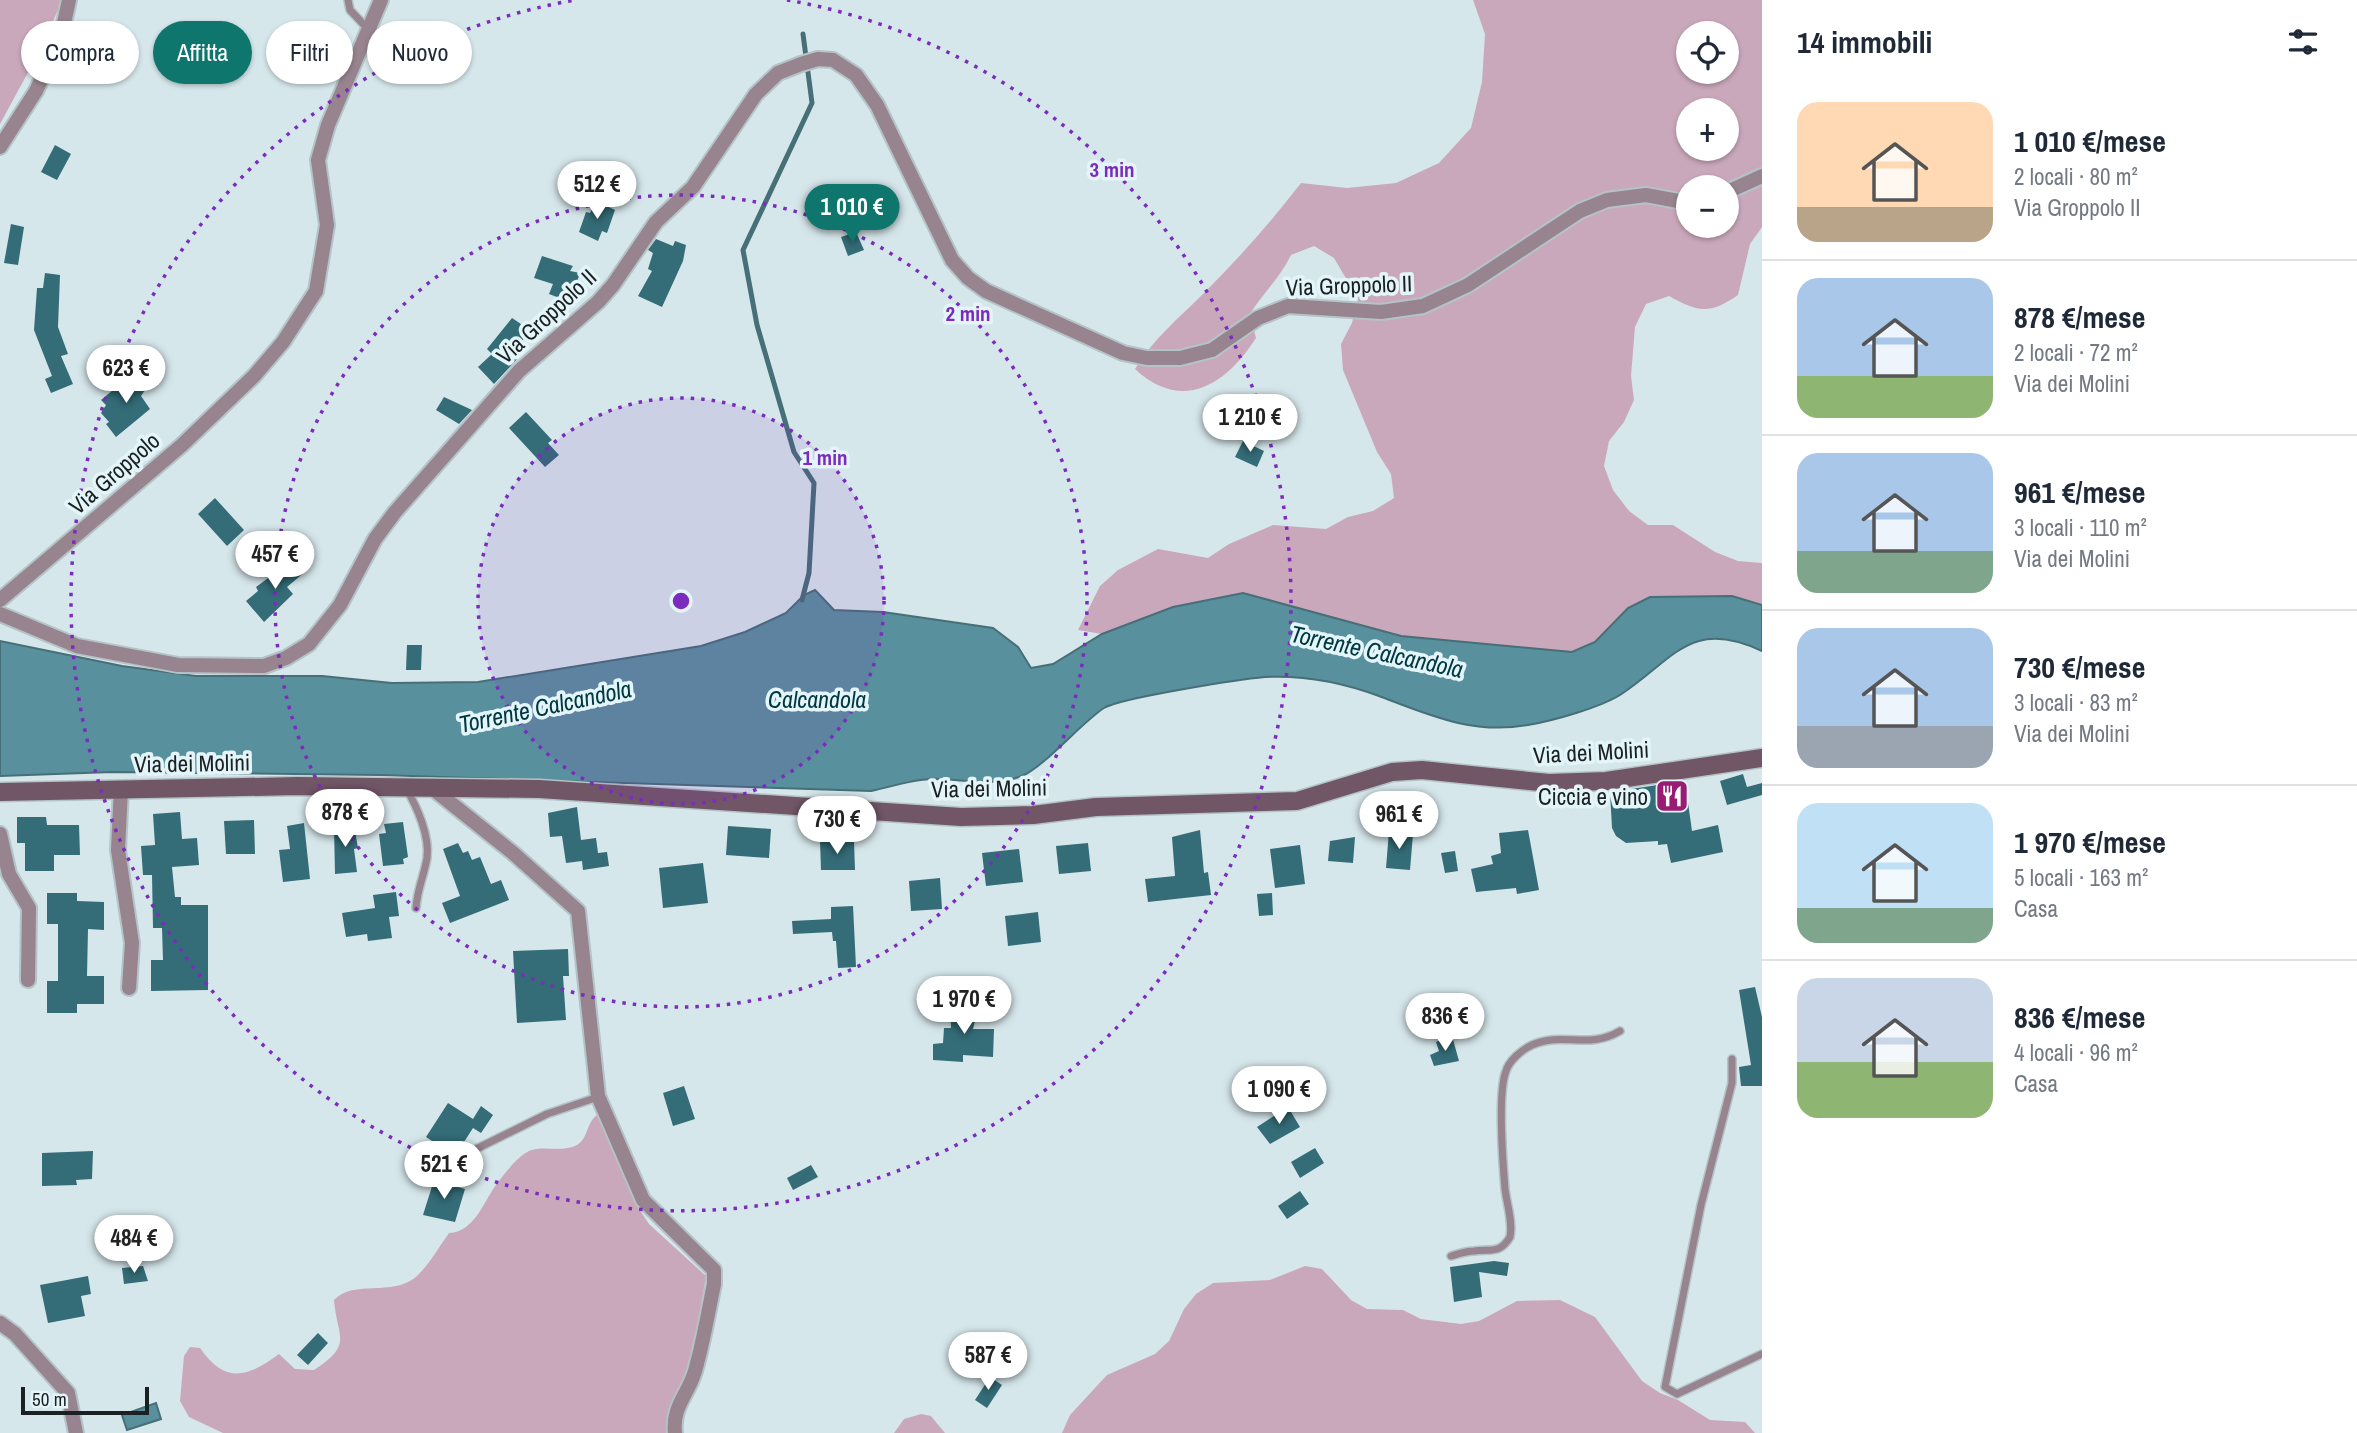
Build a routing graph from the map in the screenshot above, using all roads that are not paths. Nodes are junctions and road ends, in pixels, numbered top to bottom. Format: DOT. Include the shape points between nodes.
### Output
graph roads {
  1 [pos="69,0"];
  2 [pos="348,0"];
  3 [pos="381,0"];
  4 [pos="370,21"];
  5 [pos="367,28"];
  6 [pos="0,147"];
  7 [pos="1762,176"];
  8 [pos="1739,187"];
  9 [pos="1676,201"];
  10 [pos="3,597"];
  11 [pos="0,614"];
  12 [pos="1762,758"];
  13 [pos="405,787"];
  14 [pos="121,788"];
  15 [pos="432,788"];
  16 [pos="0,792"];
  17 [pos="0,834"];
  18 [pos="416,908"];
  19 [pos="28,980"];
  20 [pos="129,988"];
  21 [pos="1619,1031"];
  22 [pos="1732,1059"];
  23 [pos="598,1097"];
  24 [pos="464,1174"];
  25 [pos="1451,1256"];
  26 [pos="0,1323"];
  27 [pos="1762,1354"];
  28 [pos="76,1433"];
  29 [pos="675,1433"];
  1 -- 6 [label="street" via="56,48 36,91"];
  2 -- 5 [label="lane" via="350,10"];
  3 -- 4 [label="street, Via Groppolo"];
  5 -- 10 [label="street, Via Groppolo" via="318,160 327,225 316,291 254,376 182,445"];
  7 -- 8 [label="street"];
  9 -- 11 [label="street, Via Groppolo II" via="1646,195 1607,200 1580,211 1468,285 1423,306 1381,312 1288,306 1258,318 1212,350 1180,358 1147,358 1026,311 968,278 952,260 877,105 856,75 833,60 818,59 778,73 756,94 693,187 656,222 613,285 519,371 395,512 340,605 309,644 264,666 177,665 77,646"];
  12 -- 15 [label="street, Via dei Molini" via="1606,781 1402,771 1297,801 1096,807 961,817 539,789"];
  13 -- 14 [label="street, Via dei Molini"];
  13 -- 15 [label="street, Via dei Molini"];
  13 -- 18 [label="lane" via="416,805 427,855"];
  14 -- 16 [label="street, Via dei Molini"];
  14 -- 20 [label="street" via="118,850 132,943"];
  15 -- 23 [label="street" via="578,911"];
  17 -- 19 [label="street" via="9,874 29,908"];
  21 -- 25 [label="lane" via="1599,1042 1563,1039 1538,1043 1519,1053 1509,1065 1502,1086 1510,1237 1493,1252 1473,1250"];
  22 -- 27 [label="lane" via="1732,1083 1701,1205 1665,1387 1677,1394"];
  23 -- 24 [label="lane" via="547,1114 476,1149"];
  23 -- 29 [label="street" via="643,1200 714,1270 694,1374 673,1418"];
  26 -- 28 [label="street" via="68,1393"];
}
